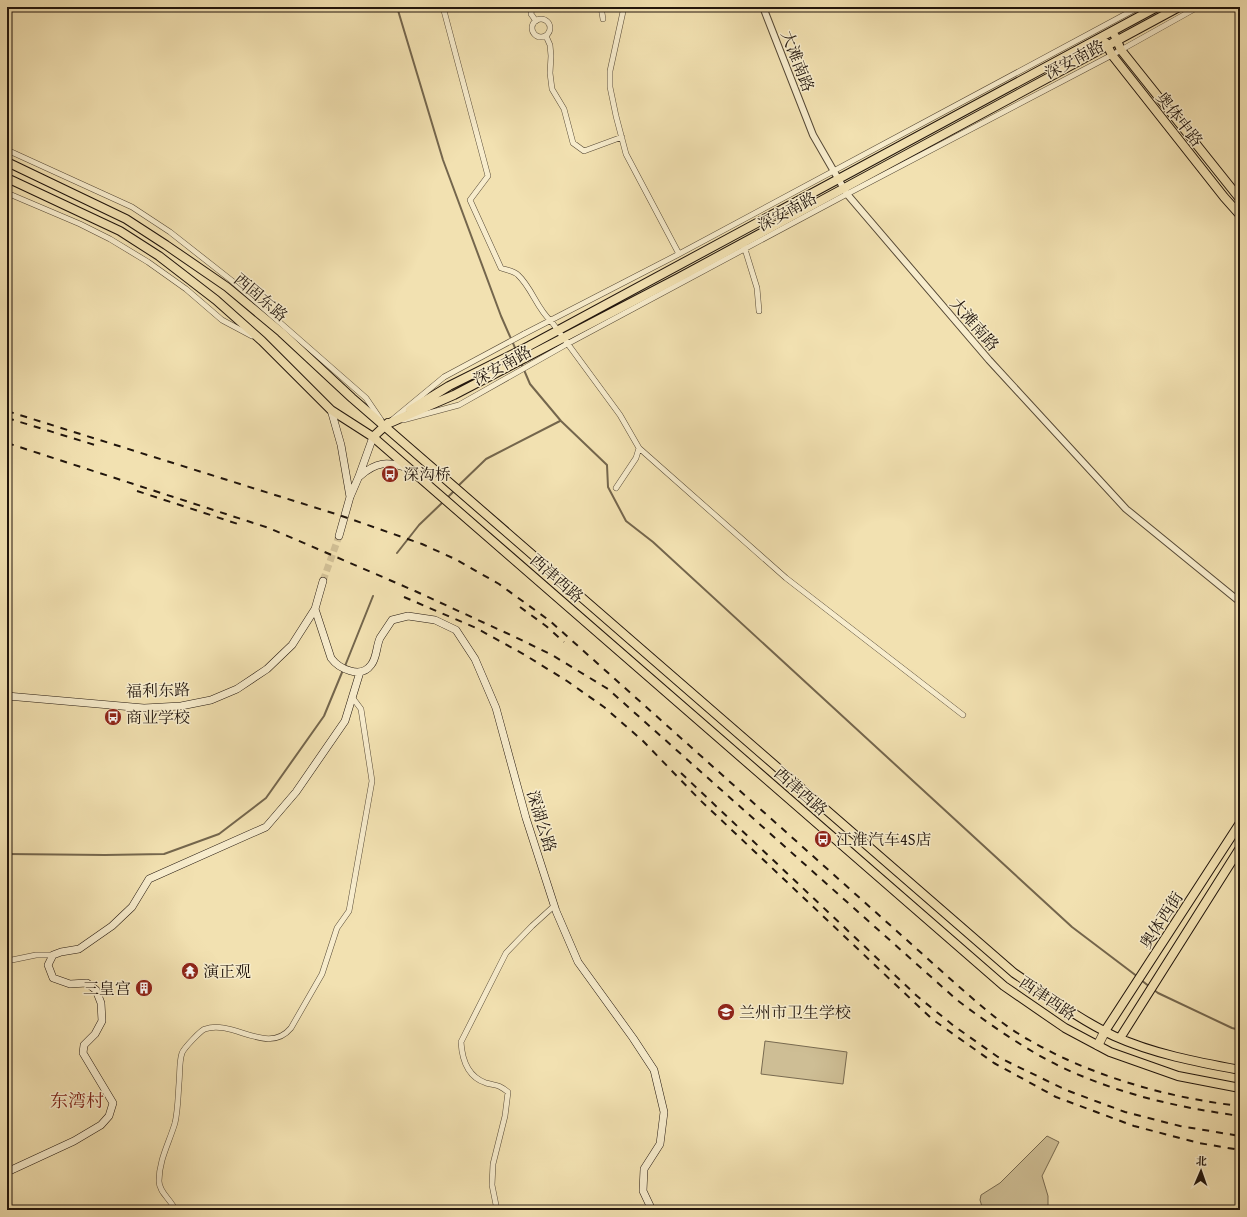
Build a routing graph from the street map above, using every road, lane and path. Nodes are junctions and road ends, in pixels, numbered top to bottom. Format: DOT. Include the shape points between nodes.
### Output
graph roads {
  1 [pos="443,7"];
  2 [pos="532,7"];
  3 [pos="601,7"];
  4 [pos="624,7"];
  5 [pos="764,7"];
  6 [pos="1139,7"];
  7 [pos="1157,7"];
  8 [pos="1179,7"];
  9 [pos="1198,7"];
  10 [pos="603,18"];
  11 [pos="536,21"];
  12 [pos="1112,32"];
  13 [pos="546,36"];
  14 [pos="1102,37"];
  15 [pos="1118,41"];
  16 [pos="1108,46"];
  17 [pos="1121,50"];
  18 [pos="1112,55"];
  19 [pos="622,137"];
  20 [pos="7,150"];
  21 [pos="7,162"];
  22 [pos="836,176"];
  23 [pos="7,178"];
  24 [pos="845,191"];
  25 [pos="7,193"];
  26 [pos="1240,199"];
  27 [pos="1240,216"];
  28 [pos="744,246"];
  29 [pos="679,254"];
  30 [pos="759,311"];
  31 [pos="551,321"];
  32 [pos="558,331"];
  33 [pos="262,341"];
  34 [pos="565,341"];
  35 [pos="531,350"];
  36 [pos="331,410"];
  37 [pos="385,425"];
  38 [pos="373,437"];
  39 [pos="639,448"];
  40 [pos="407,468"];
  41 [pos="359,476"];
  42 [pos="616,488"];
  43 [pos="350,497"];
  44 [pos="467,497"];
  45 [pos="456,509"];
  46 [pos="340,536"];
  47 [pos="323,581"];
  48 [pos="1240,602"];
  49 [pos="315,609"];
  50 [pos="360,672"];
  51 [pos="7,696"];
  52 [pos="352,697"];
  53 [pos="962,715"];
  54 [pos="1240,823"];
  55 [pos="1240,848"];
  56 [pos="554,906"];
  57 [pos="53,956"];
  58 [pos="7,961"];
  59 [pos="1105,1031"];
  60 [pos="1120,1038"];
  61 [pos="1098,1045"];
  62 [pos="1240,1070"];
  63 [pos="1240,1088"];
  64 [pos="7,1172"];
  65 [pos="174,1210"];
  66 [pos="497,1210"];
  67 [pos="652,1210"];
  1 -- 31 [label="street" via="488,176 470,200 501,268 518,274 544,316"];
  2 -- 11 [label="street" via="531,14"];
  3 -- 10 [label="street"];
  4 -- 19 [label="street" via="610,71 610,87"];
  5 -- 22 [label="street, 大滩南路" via="812,135"];
  6 -- 22 [label="street, 深安南路"];
  7 -- 12 [label="main road, 深安南路"];
  8 -- 15 [label="main road, 深安南路"];
  9 -- 17 [label="street, 深安南路"];
  11 -- 13 [label="street" via="532,26 533,33 539,37"];
  11 -- 13 [label="street" via="542,19 548,23 550,30"];
  12 -- 14 [label="main road, 深安南路"];
  12 -- 15 [label="main road, 奥体中路"];
  13 -- 19 [label="street" via="550,45 552,89 564,110 573,143 584,151"];
  14 -- 16 [label="main road, 奥体中路"];
  14 -- 22 [label="main road, 深安南路"];
  15 -- 16 [label="main road, 深安南路"];
  15 -- 17 [label="main road, 奥体中路"];
  16 -- 18 [label="main road, 奥体中路"];
  16 -- 24 [label="main road, 深安南路"];
  17 -- 18 [label="street, 深安南路"];
  17 -- 26 [label="main road, 奥体中路"];
  18 -- 24 [label="street, 深安南路"];
  18 -- 27 [label="main road, 奥体中路"];
  19 -- 29 [label="street" via="626,154"];
  20 -- 37 [label="street" via="132,207 170,232 231,280 366,398"];
  21 -- 37 [label="main road, 西固东路" via="126,219 227,286"];
  22 -- 24 [label="street, 大滩南路"];
  22 -- 29 [label="street, 深安南路"];
  22 -- 32 [label="main road, 深安南路"];
  23 -- 33 [label="main road, 西固东路" via="120,231 159,256 216,300"];
  24 -- 28 [label="main road, 深安南路"];
  24 -- 48 [label="street, 大滩南路" via="989,360 1126,509"];
  25 -- 33 [label="street" via="110,239 173,280 222,320"];
  28 -- 30 [label="street" via="757,288"];
  28 -- 34 [label="main road, 深安南路"];
  29 -- 31 [label="street, 深安南路"];
  31 -- 32 [label="street"];
  31 -- 37 [label="street, 深安南路, bridge" via="444,377"];
  32 -- 34 [label="street"];
  32 -- 35 [label="main road, 深安南路"];
  33 -- 36 [label="main road, 西固东路"];
  34 -- 35 [label="main road, 深安南路"];
  34 -- 37 [label="street, 深安南路" via="537,362 459,405"];
  34 -- 39 [label="street" via="620,415"];
  35 -- 37 [label="main road, 深安南路" via="454,395"];
  35 -- 37 [label="main road, 深安南路" via="449,386"];
  36 -- 38 [label="main road, 西固东路"];
  36 -- 43 [label="main road" via="341,445"];
  37 -- 38 [label="main road"];
  37 -- 44 [label="main road, 西固东路"];
  38 -- 40 [label="main road, 西固东路"];
  38 -- 41 [label="main road"];
  39 -- 42 [label="street" via="636,458"];
  39 -- 53 [label="street" via="786,578"];
  40 -- 41 [label="main road" via="395,464 382,464 370,468"];
  40 -- 45 [label="main road, 西固东路"];
  41 -- 43 [label="main road"];
  43 -- 46 [label="main road"];
  44 -- 59 [label="main road, 西津西路" via="1014,973 1072,1013"];
  45 -- 61 [label="main road, 西津西路" via="1004,986 1065,1028"];
  47 -- 49 [label="main road, 福利东路"];
  49 -- 50 [label="main road" via="330,658 349,671"];
  49 -- 51 [label="main road, 福利东路" via="292,645 267,670 237,689 212,700 181,706 144,708"];
  50 -- 52 [label="main road"];
  50 -- 56 [label="main road, 深湖公路" via="367,670 372,664 380,639 392,620 408,616 434,620 456,630 475,660 496,708 524,812"];
  52 -- 57 [label="main road" via="345,722 296,792 266,827 149,879 132,907 112,926 79,949"];
  52 -- 65 [label="street" via="361,709 372,781 349,911 337,928 322,974 286,1035 270,1040 213,1027 203,1029 183,1052 175,1122 161,1162 159,1183"];
  54 -- 59 [label="main road, 奥体西街"];
  55 -- 60 [label="main road, 奥体西街"];
  56 -- 66 [label="street" via="506,953 461,1042 462,1055 475,1078 499,1085 508,1092 492,1185"];
  56 -- 67 [label="main road, 深湖公路" via="578,962 654,1070 664,1112 660,1144 644,1169 643,1191"];
  57 -- 58 [label="street" via="36,955"];
  57 -- 64 [label="main road" via="48,965 53,978 70,984 86,983 96,990 102,1003 102,1021 95,1034 84,1045 83,1053 113,1103 109,1116 101,1125"];
  59 -- 60 [label="main road, 西津西路"];
  59 -- 61 [label="highway"];
  60 -- 62 [label="main road, 西津西路" via="1182,1059"];
  61 -- 63 [label="main road, 西津西路" via="1110,1052 1178,1076"];
}
